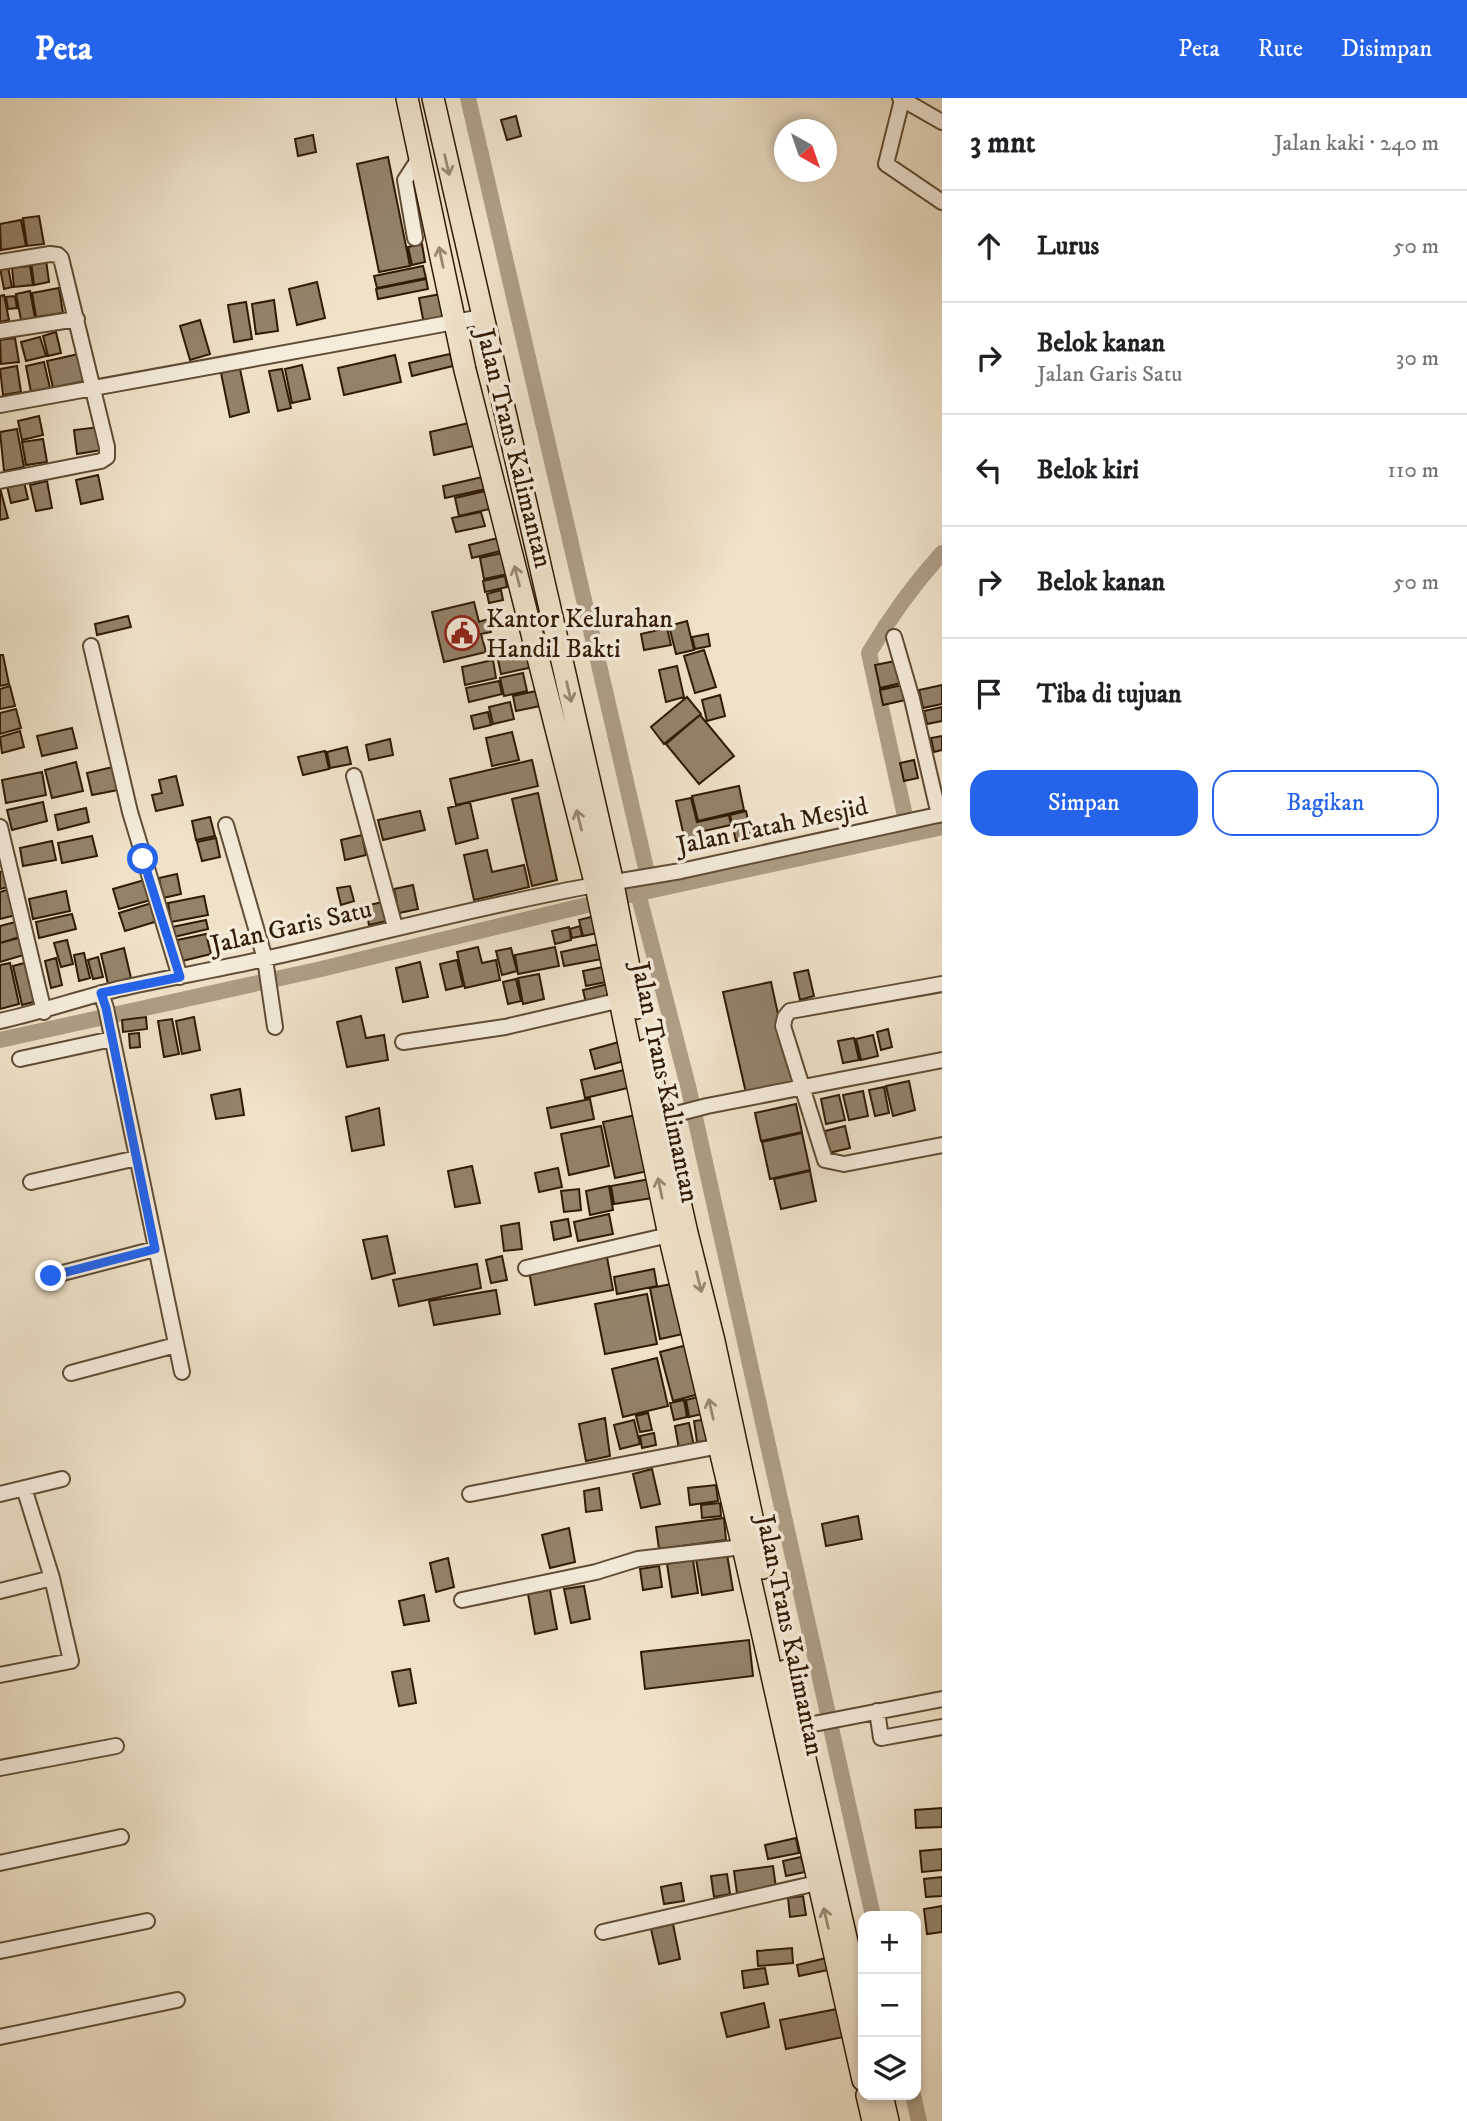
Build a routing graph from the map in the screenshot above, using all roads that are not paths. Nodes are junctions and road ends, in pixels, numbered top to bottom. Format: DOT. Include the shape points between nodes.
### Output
graph roads {
  1 [pos="407,98"];
  2 [pos="433,98"];
  3 [pos="901,99"];
  4 [pos="942,122"];
  5 [pos="420,157"];
  6 [pos="942,202"];
  7 [pos="415,238"];
  8 [pos="0,262"];
  9 [pos="482,317"];
  10 [pos="76,319"];
  11 [pos="456,324"];
  12 [pos="0,331"];
  13 [pos="494,363"];
  14 [pos="466,370"];
  15 [pos="94,389"];
  16 [pos="0,405"];
  17 [pos="0,481"];
  18 [pos="894,637"];
  19 [pos="92,646"];
  20 [pos="354,776"];
  21 [pos="940,814"];
  22 [pos="226,825"];
  23 [pos="0,827"];
  24 [pos="604,883"];
  25 [pos="395,927"];
  26 [pos="614,932"];
  27 [pos="266,965"];
  28 [pos="180,977"];
  29 [pos="942,984"];
  30 [pos="101,993"];
  31 [pos="621,1000"];
  32 [pos="44,1012"];
  33 [pos="0,1021"];
  34 [pos="275,1027"];
  35 [pos="111,1032"];
  36 [pos="404,1042"];
  37 [pos="20,1059"];
  38 [pos="942,1060"];
  39 [pos="801,1087"];
  40 [pos="670,1117"];
  41 [pos="942,1145"];
  42 [pos="137,1158"];
  43 [pos="32,1182"];
  44 [pos="670,1236"];
  45 [pos="155,1249"];
  46 [pos="526,1268"];
  47 [pos="51,1276"];
  48 [pos="705,1343"];
  49 [pos="176,1345"];
  50 [pos="182,1372"];
  51 [pos="71,1373"];
  52 [pos="720,1446"];
  53 [pos="62,1479"];
  54 [pos="24,1488"];
  55 [pos="0,1494"];
  56 [pos="470,1494"];
  57 [pos="743,1547"];
  58 [pos="52,1578"];
  59 [pos="0,1591"];
  60 [pos="462,1600"];
  61 [pos="0,1675"];
  62 [pos="942,1699"];
  63 [pos="877,1711"];
  64 [pos="798,1727"];
  65 [pos="942,1727"];
  66 [pos="116,1746"];
  67 [pos="0,1768"];
  68 [pos="121,1837"];
  69 [pos="0,1863"];
  70 [pos="817,1883"];
  71 [pos="146,1921"];
  72 [pos="603,1932"];
  73 [pos="0,1951"];
  74 [pos="858,1990"];
  75 [pos="177,2000"];
  76 [pos="0,2037"];
  77 [pos="858,2059"];
  78 [pos="868,2100"];
  79 [pos="883,2100"];
  80 [pos="873,2121"];
  81 [pos="888,2121"];
  1 -- 5 [label="highway, Jalan Trans Kalimantan"];
  2 -- 9 [label="highway, Jalan Trans Kalimantan, one-way"];
  3 -- 4 [label="street"];
  3 -- 6 [label="street" via="886,164"];
  5 -- 7 [label="street" via="405,180"];
  11 -- 5 [label="highway, Jalan Trans Kalimantan, one-way"];
  8 -- 10 [label="street" via="58,255"];
  9 -- 11 [label="street"];
  9 -- 13 [label="highway, Jalan Trans Kalimantan"];
  10 -- 12 [label="street"];
  10 -- 15 [label="street"];
  11 -- 14 [label="highway, Jalan Trans Kalimantan"];
  11 -- 15 [label="street"];
  13 -- 14 [label="highway"];
  13 -- 24 [label="highway, Jalan Trans Kalimantan, one-way"];
  24 -- 14 [label="highway, Jalan Trans Kalimantan, one-way"];
  15 -- 16 [label="street"];
  15 -- 17 [label="street" via="107,447 105,459"];
  18 -- 21 [label="street"];
  19 -- 28 [label="street" via="130,812"];
  20 -- 25 [label="street"];
  21 -- 24 [label="street, Jalan Tatah Mesjid"];
  22 -- 27 [label="street"];
  23 -- 32 [label="street"];
  24 -- 25 [label="street, Jalan Garis Satu"];
  24 -- 26 [label="highway, Jalan Trans Kalimantan"];
  25 -- 27 [label="street, Jalan Garis Satu"];
  26 -- 31 [label="highway, Jalan Trans Kalimantan"];
  26 -- 40 [label="highway, Jalan Trans Kalimantan"];
  27 -- 28 [label="street, Jalan Garis Satu"];
  27 -- 34 [label="street"];
  28 -- 30 [label="street, Jalan Garis Satu"];
  29 -- 39 [label="street" via="790,1011 783,1026"];
  30 -- 32 [label="street, Jalan Garis Satu"];
  30 -- 35 [label="street"];
  31 -- 36 [label="street" via="505,1027"];
  44 -- 31 [label="highway, Jalan Trans Kalimantan, one-way"];
  32 -- 33 [label="street, Jalan Garis Satu"];
  35 -- 37 [label="street"];
  35 -- 42 [label="street"];
  38 -- 39 [label="street"];
  39 -- 40 [label="street"];
  39 -- 41 [label="street" via="821,1151 831,1163"];
  40 -- 48 [label="highway, Jalan Trans Kalimantan, one-way"];
  42 -- 43 [label="street"];
  42 -- 45 [label="street"];
  44 -- 46 [label="street"];
  44 -- 48 [label="highway, Jalan Trans Kalimantan"];
  45 -- 47 [label="street"];
  45 -- 49 [label="street"];
  52 -- 48 [label="highway, Jalan Trans Kalimantan, one-way"];
  48 -- 64 [label="highway, Jalan Trans Kalimantan"];
  49 -- 50 [label="street"];
  49 -- 51 [label="street"];
  52 -- 56 [label="street"];
  52 -- 57 [label="highway, Jalan Trans Kalimantan"];
  53 -- 54 [label="street"];
  54 -- 55 [label="street"];
  54 -- 58 [label="street"];
  57 -- 60 [label="street" via="638,1559"];
  57 -- 70 [label="highway, Jalan Trans Kalimantan"];
  58 -- 59 [label="street"];
  58 -- 61 [label="street" via="71,1661"];
  62 -- 63 [label="street"];
  63 -- 64 [label="street"];
  63 -- 65 [label="street" via="881,1738"];
  64 -- 74 [label="highway, Jalan Trans Kalimantan"];
  66 -- 67 [label="street"];
  68 -- 69 [label="street"];
  70 -- 72 [label="street"];
  77 -- 70 [label="highway, Jalan Trans Kalimantan, one-way"];
  71 -- 73 [label="street"];
  75 -- 76 [label="street"];
  78 -- 80 [label="highway"];
  79 -- 81 [label="highway"];
}
